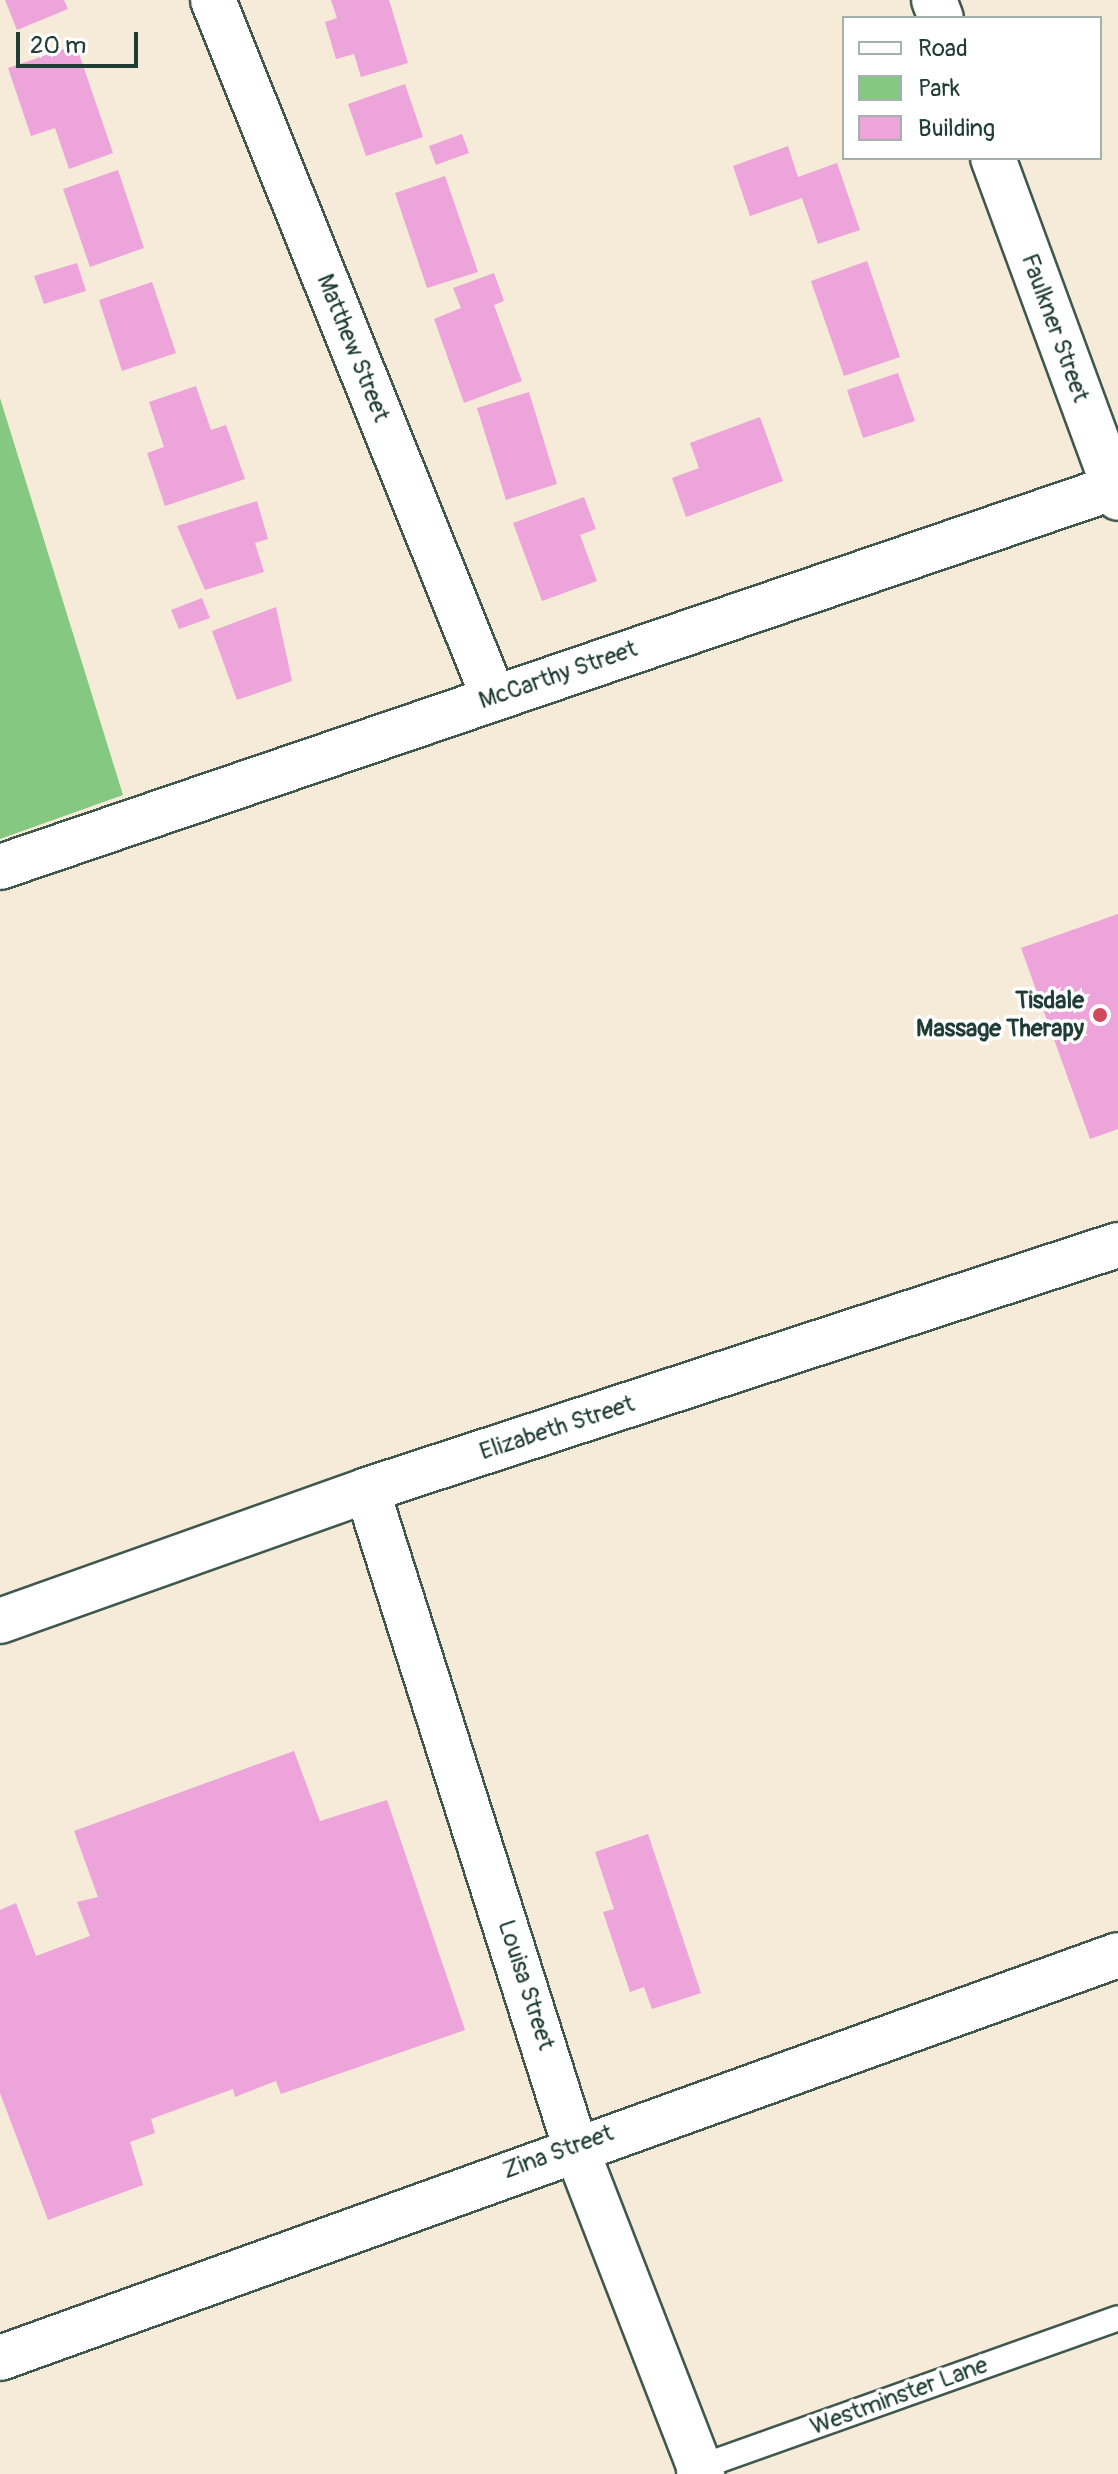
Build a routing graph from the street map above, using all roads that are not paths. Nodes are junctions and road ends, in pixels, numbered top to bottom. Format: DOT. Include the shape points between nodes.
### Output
graph roads {
  1 [pos="213,0"];
  2 [pos="994,160"];
  3 [pos="1117,491"];
  4 [pos="493,696"];
  5 [pos="0,867"];
  6 [pos="1118,1245"];
  7 [pos="367,1490"];
  8 [pos="0,1621"];
  9 [pos="1118,1955"];
  10 [pos="575,2146"];
  11 [pos="1118,2318"];
  12 [pos="0,2358"];
  13 [pos="694,2472"];
  1 -- 4 [label="street, Matthew Street"];
  2 -- 3 [label="street, Faulkner Street"];
  3 -- 4 [label="street, McCarthy Street"];
  4 -- 5 [label="street, McCarthy Street" via="174,813"];
  6 -- 7 [label="street, Elizabeth Street"];
  7 -- 8 [label="street, Elizabeth Street"];
  7 -- 10 [label="street, Louisa Street"];
  9 -- 10 [label="street, Zina Street"];
  10 -- 12 [label="street, Zina Street"];
  10 -- 13 [label="street, Louisa Street"];
  11 -- 13 [label="lane, Westminster Lane"];
}
